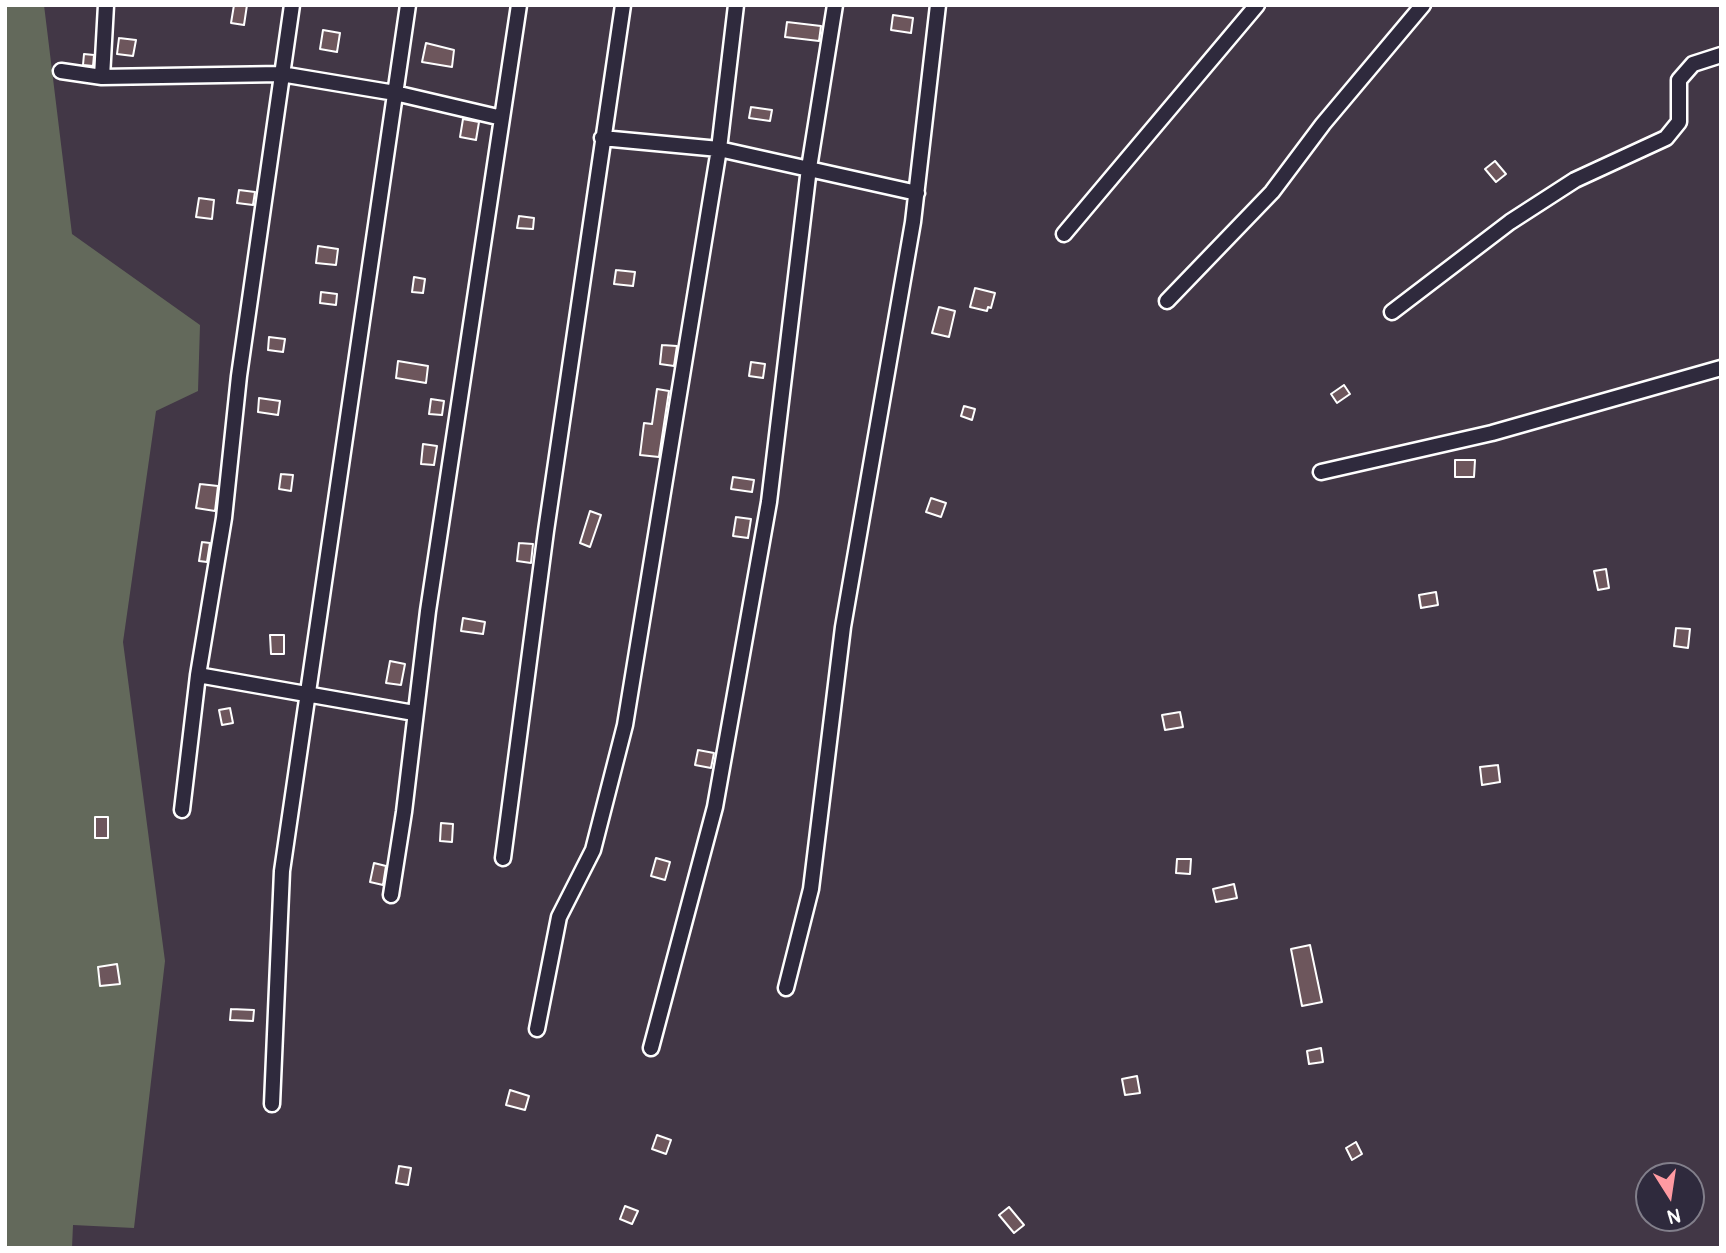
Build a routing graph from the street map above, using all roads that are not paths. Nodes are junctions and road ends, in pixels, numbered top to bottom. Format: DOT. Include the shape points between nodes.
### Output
graph roads {
  1 [pos="106,5"];
  2 [pos="292,5"];
  3 [pos="408,5"];
  4 [pos="519,5"];
  5 [pos="622,5"];
  6 [pos="736,5"];
  7 [pos="835,5"];
  8 [pos="938,5"];
  9 [pos="1256,5"];
  10 [pos="1423,5"];
  11 [pos="1721,55"];
  12 [pos="61,71"];
  13 [pos="281,74"];
  14 [pos="102,77"];
  15 [pos="395,93"];
  16 [pos="502,118"];
  17 [pos="602,138"];
  18 [pos="719,149"];
  19 [pos="809,168"];
  20 [pos="917,193"];
  21 [pos="1064,234"];
  22 [pos="1167,301"];
  23 [pos="1392,312"];
  24 [pos="1721,368"];
  25 [pos="1321,472"];
  26 [pos="198,676"];
  27 [pos="306,695"];
  28 [pos="414,713"];
  29 [pos="182,810"];
  30 [pos="503,858"];
  31 [pos="391,895"];
  32 [pos="786,988"];
  33 [pos="537,1029"];
  34 [pos="651,1048"];
  35 [pos="272,1104"];
  1 -- 14 [label="street"];
  2 -- 13 [label="street"];
  3 -- 15 [label="street"];
  4 -- 16 [label="street"];
  5 -- 17 [label="street"];
  6 -- 18 [label="street"];
  7 -- 19 [label="street"];
  8 -- 20 [label="street"];
  9 -- 21 [label="street"];
  10 -- 22 [label="street" via="1272,192"];
  11 -- 23 [label="street" via="1693,64 1679,80 1679,122 1667,138 1575,180 1510,222"];
  12 -- 14 [label="street"];
  13 -- 14 [label="street"];
  13 -- 15 [label="street"];
  13 -- 26 [label="street" via="224,518"];
  15 -- 16 [label="street"];
  15 -- 27 [label="street"];
  16 -- 28 [label="street"];
  17 -- 18 [label="street"];
  17 -- 30 [label="street"];
  18 -- 19 [label="street"];
  18 -- 33 [label="street" via="625,724 593,850 559,917"];
  19 -- 20 [label="street"];
  19 -- 34 [label="street" via="769,502 718,794"];
  20 -- 32 [label="street" via="843,626 811,889"];
  24 -- 25 [label="street" via="1492,433"];
  26 -- 27 [label="street"];
  26 -- 29 [label="street"];
  27 -- 28 [label="street"];
  27 -- 35 [label="street" via="282,871"];
  28 -- 31 [label="street"];
}
